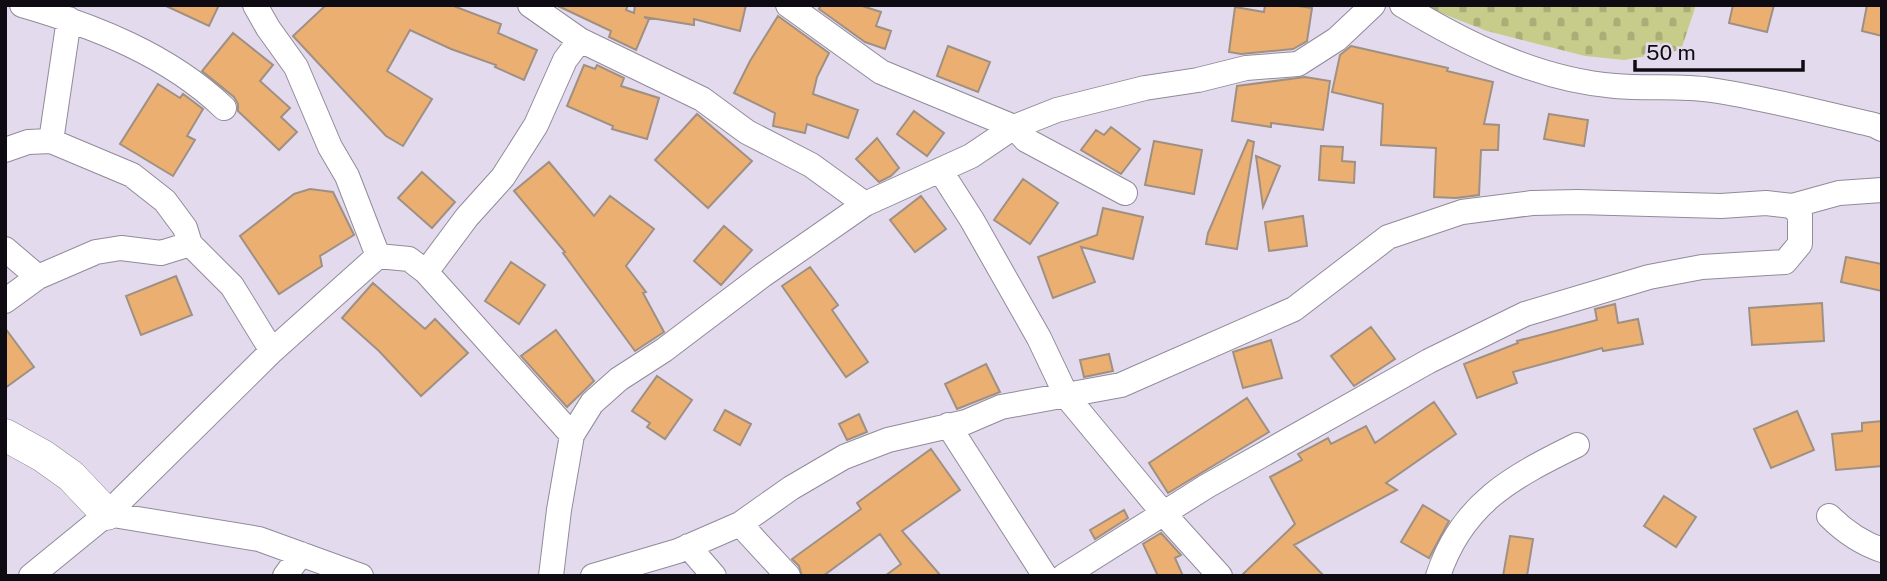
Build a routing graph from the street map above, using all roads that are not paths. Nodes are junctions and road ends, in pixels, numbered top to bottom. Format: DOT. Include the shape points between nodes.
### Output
graph roads {
  1 [pos="22,5"];
  2 [pos="255,5"];
  3 [pos="530,5"];
  4 [pos="788,5"];
  5 [pos="1373,5"];
  6 [pos="1402,5"];
  7 [pos="69,19"];
  8 [pos="580,40"];
  9 [pos="224,108"];
  10 [pos="1014,127"];
  11 [pos="1882,129"];
  12 [pos="51,141"];
  13 [pos="5,150"];
  14 [pos="940,170"];
  15 [pos="1882,190"];
  16 [pos="1125,193"];
  17 [pos="865,204"];
  18 [pos="1793,206"];
  19 [pos="190,244"];
  20 [pos="5,249"];
  21 [pos="377,256"];
  22 [pos="426,272"];
  23 [pos="38,277"];
  24 [pos="5,301"];
  25 [pos="272,351"];
  26 [pos="1067,397"];
  27 [pos="948,425"];
  28 [pos="5,435"];
  29 [pos="572,435"];
  30 [pos="1577,445"];
  31 [pos="107,514"];
  32 [pos="1164,514"];
  33 [pos="1829,516"];
  34 [pos="740,524"];
  35 [pos="688,546"];
  36 [pos="1882,550"];
  37 [pos="301,554"];
  38 [pos="31,576"];
  39 [pos="285,576"];
  40 [pos="361,576"];
  41 [pos="551,576"];
  42 [pos="593,576"];
  43 [pos="714,576"];
  44 [pos="788,576"];
  45 [pos="1045,576"];
  46 [pos="1064,576"];
  47 [pos="1220,576"];
  48 [pos="1438,576"];
  1 -- 7 [label="street"];
  2 -- 21 [label="street" via="296,67 347,176"];
  3 -- 8 [label="street"];
  4 -- 10 [label="street" via="881,72"];
  5 -- 10 [label="street" via="1337,39 1298,64 1246,68 1145,88 1057,110"];
  6 -- 11 [label="street" via="1450,34 1536,70 1613,86 1713,90"];
  7 -- 9 [label="street" via="154,57 202,87"];
  7 -- 12 [label="street"];
  8 -- 17 [label="street" via="702,99 747,132 811,165"];
  8 -- 22 [label="street" via="565,60 536,125 502,177"];
  10 -- 14 [label="street"];
  10 -- 16 [label="street" via="1026,140"];
  12 -- 13 [label="street"];
  12 -- 19 [label="street" via="132,174 165,201 185,228"];
  14 -- 17 [label="street"];
  14 -- 26 [label="street" via="1039,338"];
  15 -- 18 [label="street" via="1839,193"];
  17 -- 29 [label="street" via="619,379 592,403"];
  18 -- 26 [label="street" via="1577,202 1462,212 1388,237 1294,309 1121,385"];
  18 -- 32 [label="street" via="1800,215 1800,244 1785,262 1702,267 1649,276 1525,314 1418,368"];
  19 -- 23 [label="street" via="161,253 121,248 96,252"];
  19 -- 25 [label="street" via="232,286"];
  20 -- 23 [label="street"];
  21 -- 22 [label="street" via="409,259"];
  21 -- 25 [label="street"];
  22 -- 29 [label="street"];
  23 -- 24 [label="street"];
  25 -- 31 [label="street"];
  26 -- 27 [label="street" via="1001,407"];
  26 -- 32 [label="street"];
  27 -- 34 [label="street" via="844,457"];
  27 -- 45 [label="street"];
  28 -- 31 [label="street" via="71,476"];
  29 -- 41 [label="street"];
  30 -- 48 [label="street" via="1524,471 1486,498 1461,527"];
  31 -- 37 [label="street" via="259,539"];
  31 -- 38 [label="street"];
  32 -- 46 [label="street"];
  32 -- 47 [label="street"];
  33 -- 36 [label="street" via="1858,540"];
  34 -- 35 [label="street"];
  34 -- 44 [label="street"];
  35 -- 42 [label="street"];
  35 -- 43 [label="street"];
  37 -- 39 [label="street"];
  37 -- 40 [label="street"];
}
